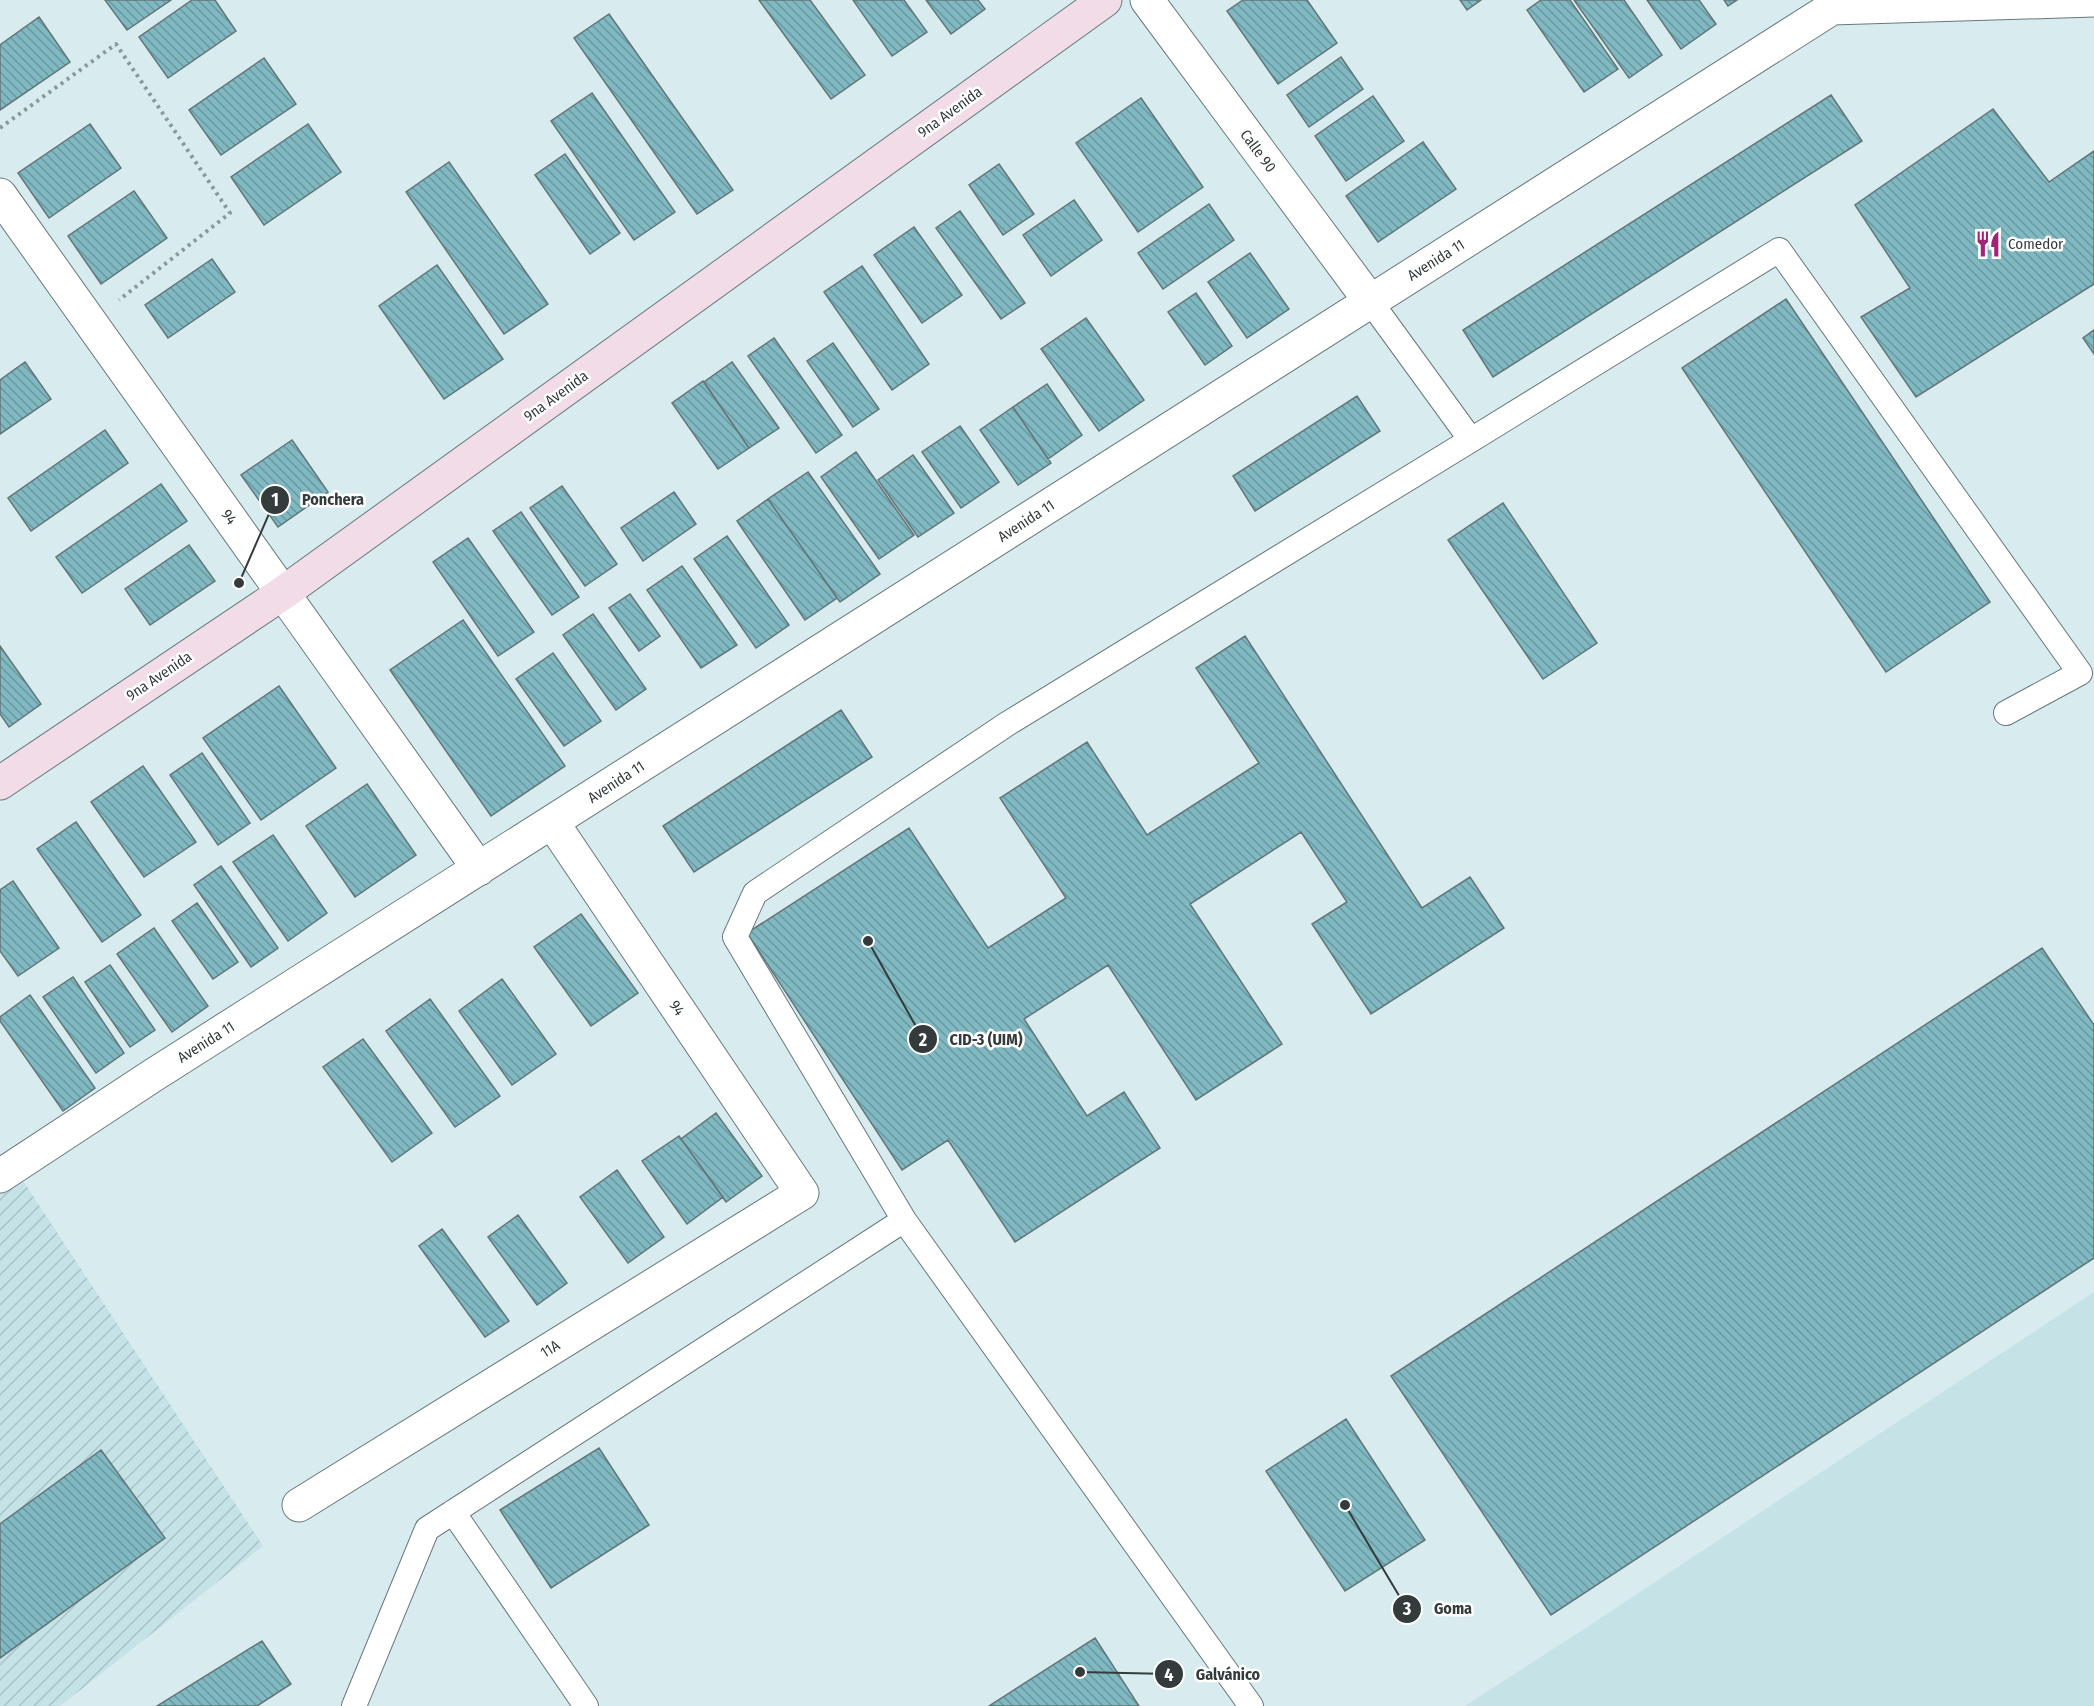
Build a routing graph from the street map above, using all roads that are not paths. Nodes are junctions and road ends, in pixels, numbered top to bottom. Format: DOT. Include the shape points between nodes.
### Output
graph roads {
  1 [pos="1105,0"];
  2 [pos="1147,0"];
  3 [pos="2094,0"];
  4 [pos="1912,3"];
  5 [pos="0,195"];
  6 [pos="1370,301"];
  7 [pos="1471,440"];
  8 [pos="283,593"];
  9 [pos="2006,713"];
  10 [pos="0,783"];
  11 [pos="552,822"];
  12 [pos="479,869"];
  13 [pos="0,1176"];
  14 [pos="802,1193"];
  15 [pos="903,1221"];
  16 [pos="299,1505"];
  17 [pos="453,1512"];
  18 [pos="354,1706"];
  19 [pos="586,1706"];
  20 [pos="1251,1706"];
  1 -- 8 [label="main road, 9na Avenida"];
  2 -- 6 [label="street, Calle 90"];
  3 -- 4 [label="street, Avenida 11"];
  4 -- 6 [label="street, Avenida 11" via="1832,8"];
  5 -- 8 [label="street, 94"];
  6 -- 7 [label="lane"];
  6 -- 11 [label="street, Avenida 11"];
  7 -- 9 [label="lane" via="1779,250 2080,673"];
  7 -- 15 [label="lane" via="1007,723 755,893 735,937"];
  8 -- 10 [label="main road, 9na Avenida"];
  8 -- 12 [label="street, 94"];
  11 -- 12 [label="street, Avenida 11"];
  11 -- 14 [label="street, 94"];
  12 -- 13 [label="street, Avenida 11"];
  14 -- 16 [label="street, 11A"];
  15 -- 17 [label="lane"];
  15 -- 20 [label="lane"];
  17 -- 18 [label="lane" via="427,1529"];
  17 -- 19 [label="lane"];
}
